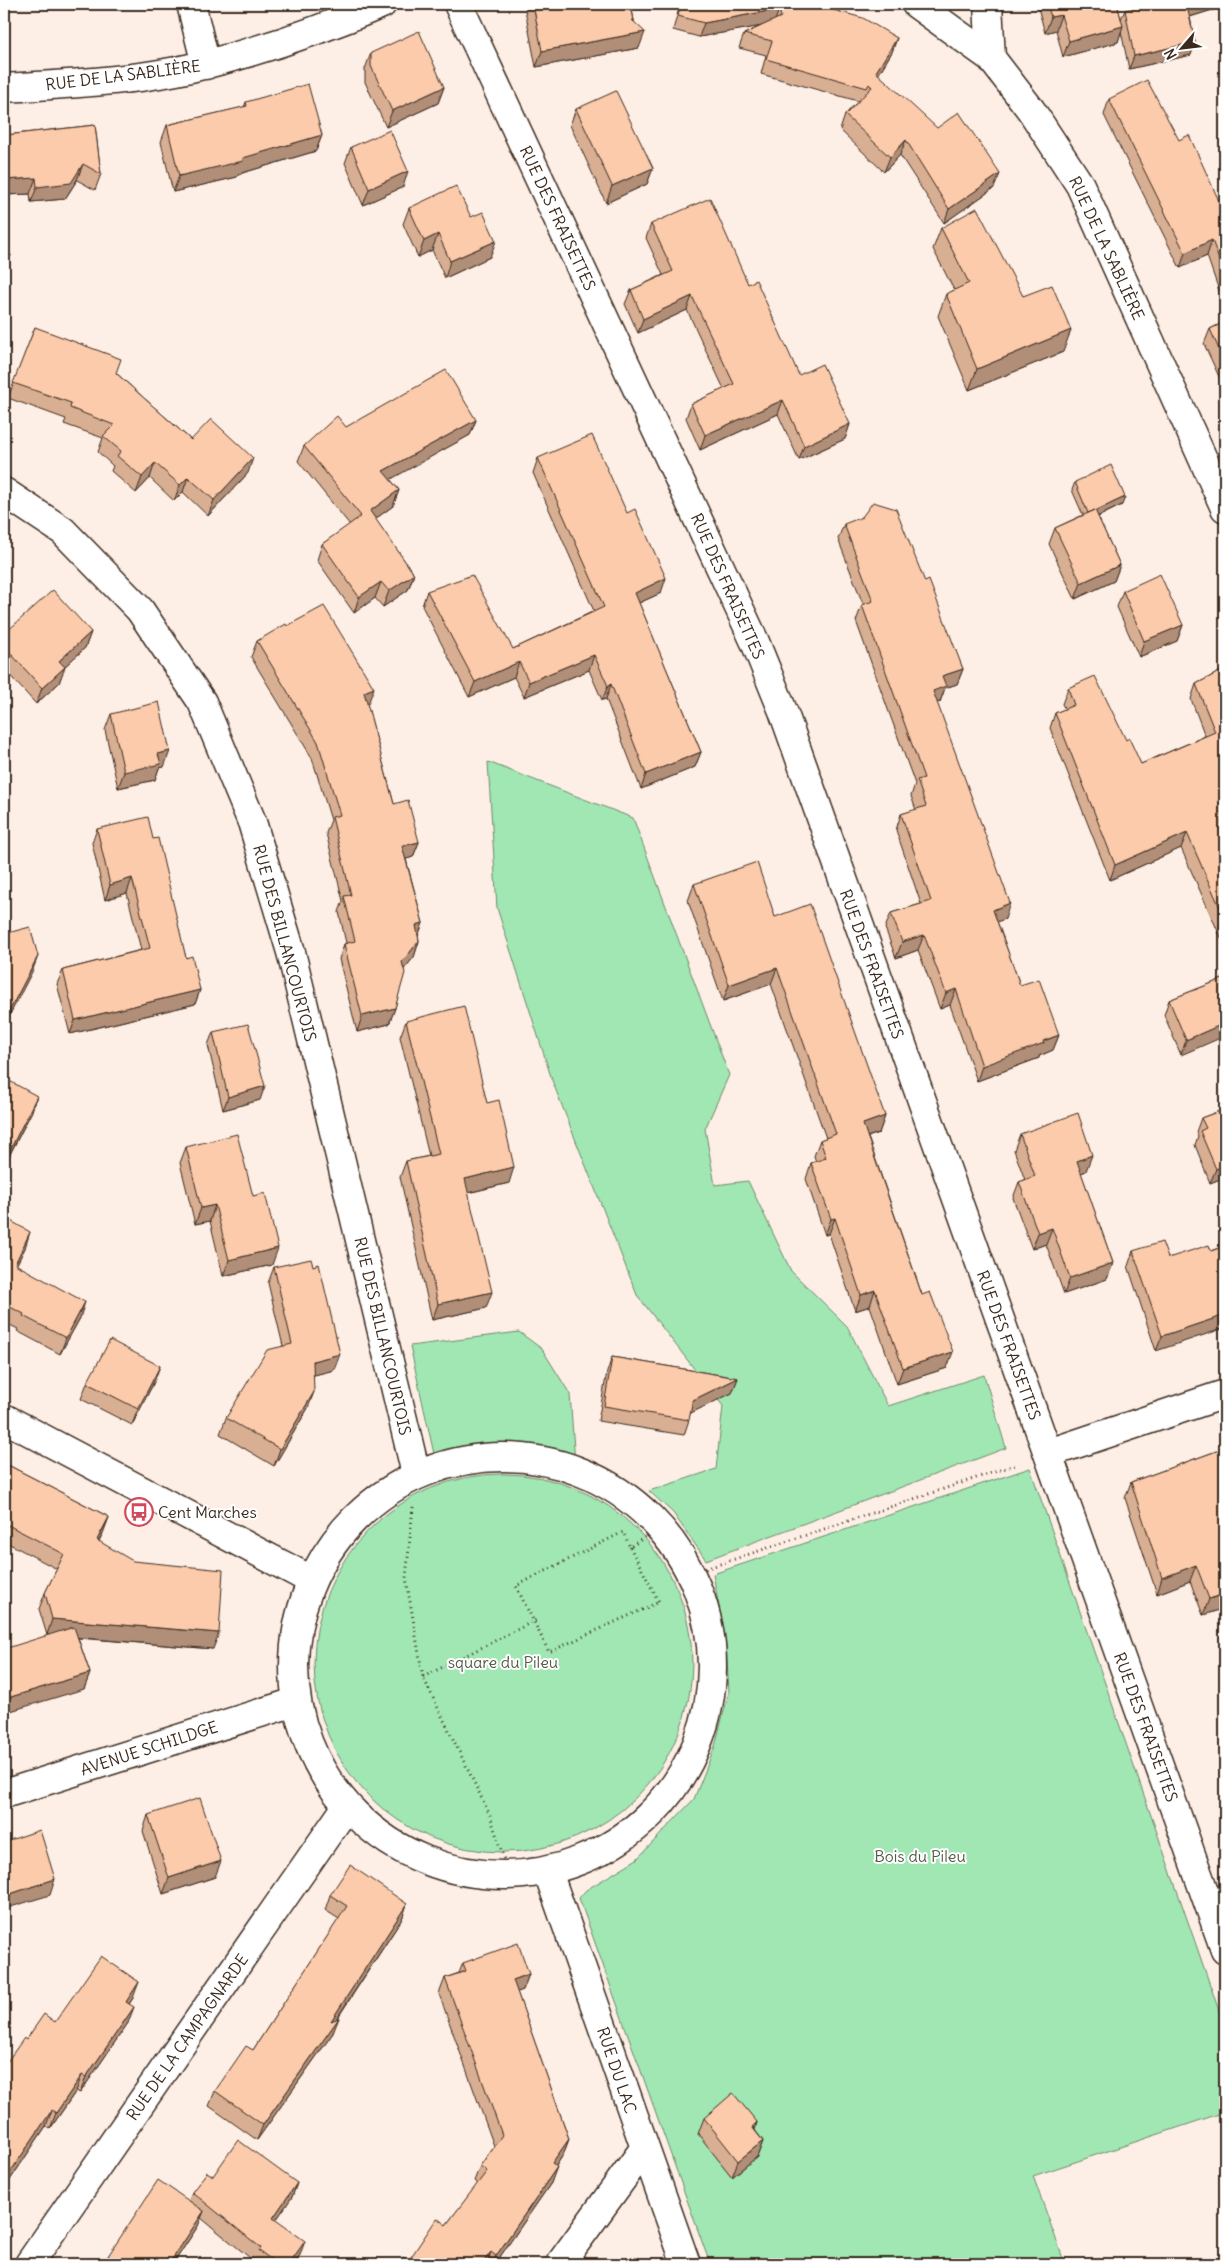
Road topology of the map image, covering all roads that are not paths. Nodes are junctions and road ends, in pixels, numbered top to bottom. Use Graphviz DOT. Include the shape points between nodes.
graph roads {
  1 [pos="191,4"];
  2 [pos="382,4"];
  3 [pos="458,4"];
  4 [pos="916,4"];
  5 [pos="988,4"];
  6 [pos="991,58"];
  7 [pos="206,65"];
  8 [pos="4,88"];
  9 [pos="4,492"];
  10 [pos="1225,508"];
  11 [pos="1225,1394"];
  12 [pos="4,1418"];
  13 [pos="1049,1453"];
  14 [pos="416,1474"];
  15 [pos="311,1580"];
  16 [pos="295,1702"];
  17 [pos="4,1794"];
  18 [pos="345,1809"];
  19 [pos="549,1875"];
  20 [pos="1225,1950"];
  21 [pos="644,2148"];
  22 [pos="29,2264"];
  23 [pos="560,2264"];
  24 [pos="686,2264"];
  1 -- 7 [label="street"];
  2 -- 7 [label="street, RUE DE LA SABLIÈRE" via="292,38"];
  3 -- 13 [label="street, RUE DES FRAISETTES" via="755,642 783,711"];
  4 -- 6 [label="street, RUE DE LA SABLIÈRE"];
  5 -- 6 [label="street"];
  6 -- 10 [label="street, RUE DE LA SABLIÈRE" via="1031,110 1080,185"];
  7 -- 8 [label="street, RUE DE LA SABLIÈRE" via="140,76"];
  9 -- 14 [label="street, RUE DES BILLANCOURTOIS" via="62,531 140,610 202,702 252,822 291,952"];
  11 -- 13 [label="street"];
  12 -- 15 [label="street"];
  13 -- 20 [label="street, RUE DES FRAISETTES"];
  14 -- 15 [label="street" via="354,1517"];
  14 -- 19 [label="street" via="503,1455 591,1473 663,1525 696,1572 712,1666 707,1709 690,1757 665,1798 634,1832 591,1859"];
  15 -- 16 [label="street" via="292,1653"];
  16 -- 17 [label="street, AVENUE SCHILDGE"];
  16 -- 18 [label="street" via="312,1759"];
  18 -- 19 [label="street" via="422,1857 480,1870"];
  18 -- 22 [label="street, RUE DE LA CAMPAGNARDE"];
  19 -- 21 [label="street, RUE DU LAC"];
  21 -- 23 [label="street"];
  21 -- 24 [label="street, RUE DU LAC"];
}
